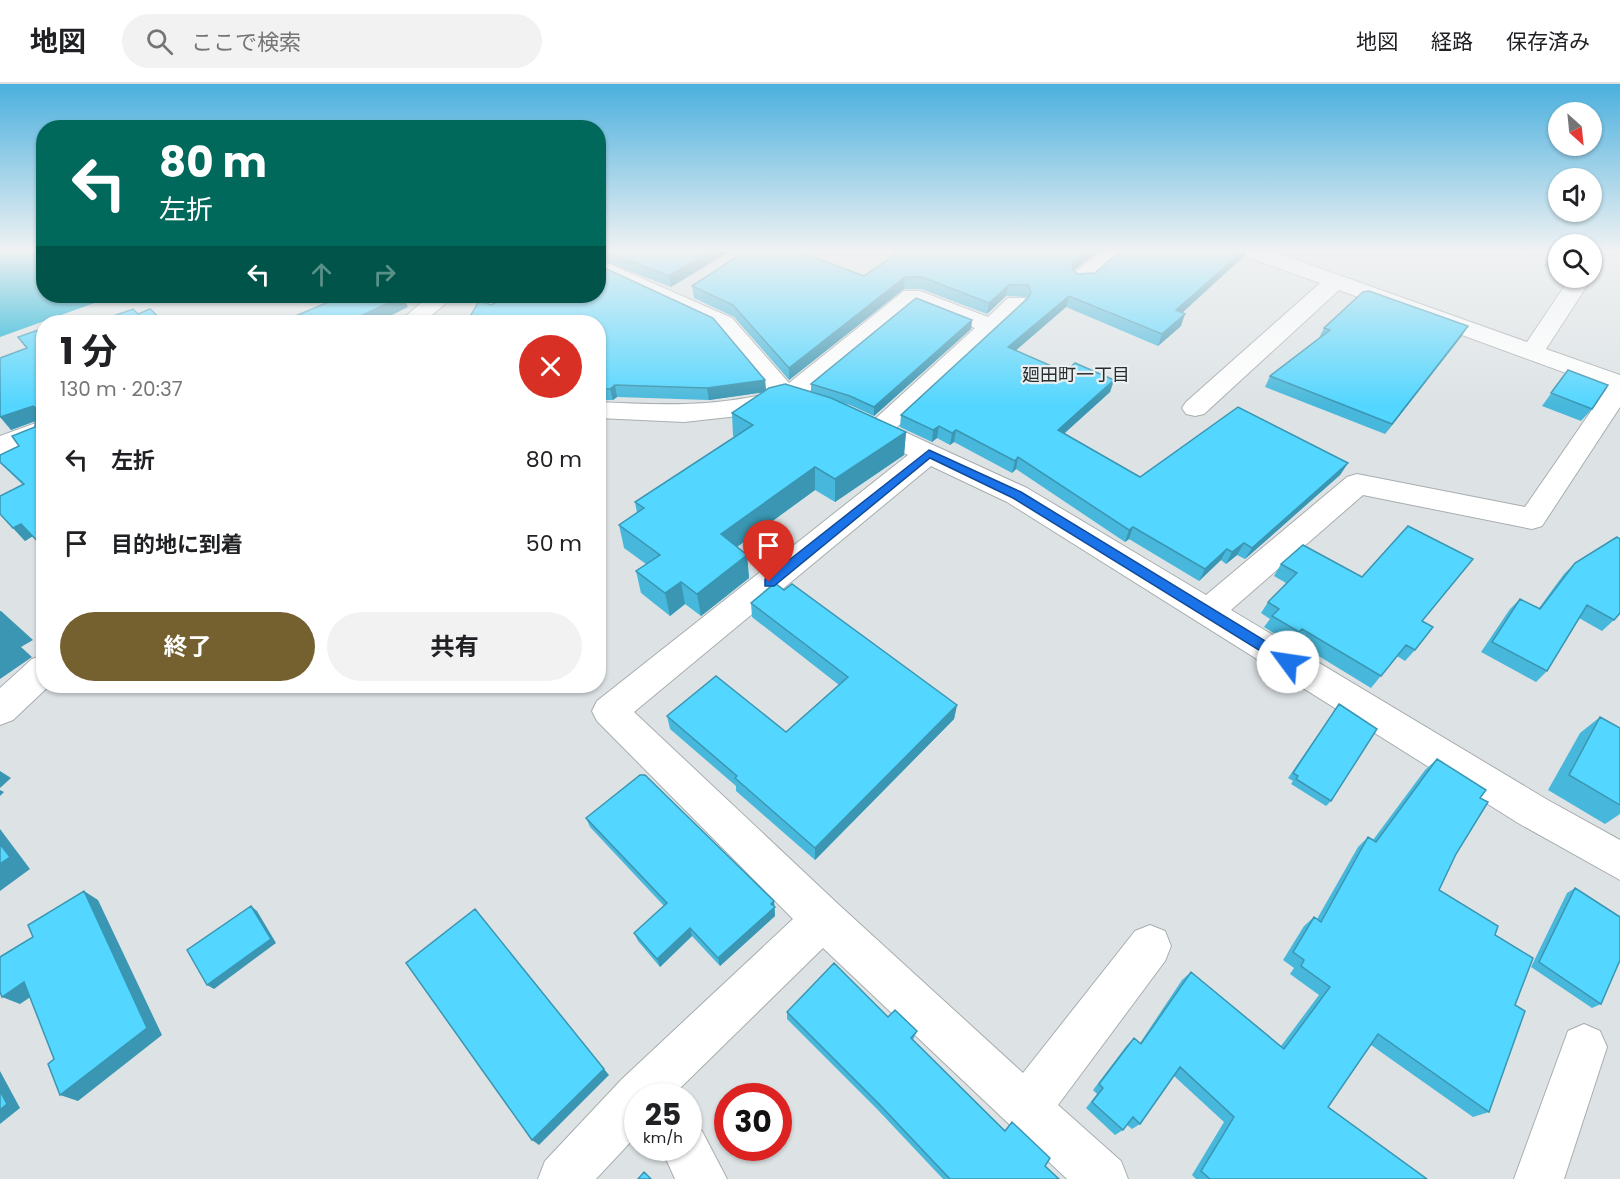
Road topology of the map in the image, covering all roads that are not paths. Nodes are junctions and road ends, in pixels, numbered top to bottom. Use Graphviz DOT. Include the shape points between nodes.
graph roads {
  1 [pos="434,303"];
  2 [pos="696,303"];
  3 [pos="903,303"];
  4 [pos="931,303"];
  5 [pos="1016,303"];
  6 [pos="1312,303"];
  7 [pos="1394,303"];
  8 [pos="1564,303"];
  9 [pos="419,315"];
  10 [pos="991,326"];
  11 [pos="1532,352"];
  12 [pos="1620,385"];
  13 [pos="787,397"];
  14 [pos="1195,408"];
  15 [pos="606,410"];
  16 [pos="878,430"];
  17 [pos="36,431"];
  18 [pos="0,446"];
  19 [pos="929,453"];
  20 [pos="1207,613"];
  21 [pos="36,676"];
  22 [pos="0,710"];
  23 [pos="1620,861"];
  24 [pos="823,919"];
  25 [pos="1150,946"];
  26 [pos="1584,1047"];
  27 [pos="657,1083"];
  28 [pos="1027,1107"];
  29 [pos="624,1117"];
  30 [pos="692,1161"];
  31 [pos="563,1179"];
  32 [pos="702,1179"];
  33 [pos="1102,1179"];
  34 [pos="1539,1179"];
  1 -- 9 [label="street"];
  2 -- 13 [label="street" via="724,323"];
  3 -- 13 [label="street"];
  4 -- 10 [label="street"];
  5 -- 10 [label="street"];
  6 -- 14 [label="street"];
  7 -- 11 [label="street"];
  8 -- 11 [label="street"];
  10 -- 16 [label="street"];
  11 -- 12 [label="street"];
  12 -- 20 [label="street" via="1532,519 1357,484"];
  13 -- 15 [label="street" via="747,407 684,414"];
  13 -- 16 [label="street" via="840,413"];
  16 -- 19 [label="street"];
  17 -- 18 [label="street"];
  19 -- 20 [label="street" via="1017,495"];
  19 -- 24 [label="street" via="610,711"];
  20 -- 23 [label="street"];
  21 -- 22 [label="street"];
  24 -- 27 [label="street"];
  24 -- 28 [label="street"];
  25 -- 28 [label="street"];
  26 -- 34 [label="street"];
  28 -- 33 [label="street"];
  29 -- 31 [label="street"];
  30 -- 32 [label="street"];
}
